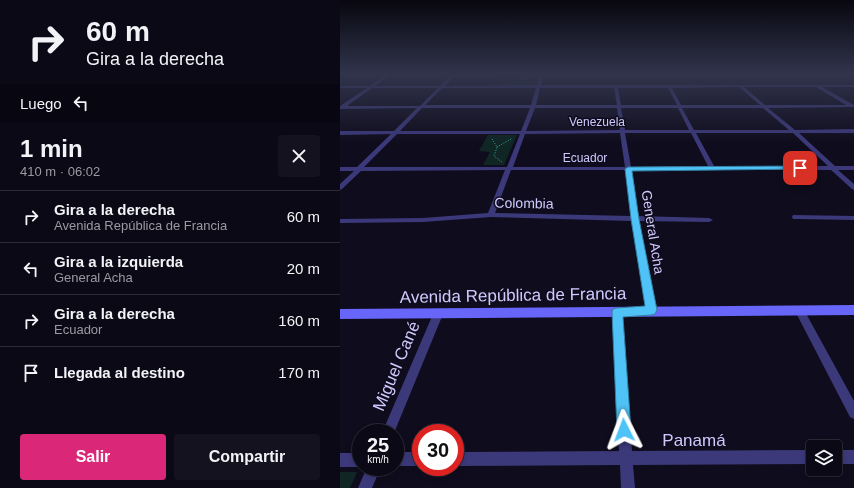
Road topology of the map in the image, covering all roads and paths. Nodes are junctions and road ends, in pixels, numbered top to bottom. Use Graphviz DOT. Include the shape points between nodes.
graph roads {
  1 [pos="356,98"];
  2 [pos="430,98"];
  3 [pos="536,98"];
  4 [pos="618,98"];
  5 [pos="675,98"];
  6 [pos="754,98"];
  7 [pos="838,98"];
  8 [pos="680,106"];
  9 [pos="763,106"];
  10 [pos="853,106"];
  11 [pos="421,107"];
  12 [pos="533,107"];
  13 [pos="619,107"];
  14 [pos="340,108"];
  15 [pos="854,131"];
  16 [pos="493,132"];
  17 [pos="523,132"];
  18 [pos="623,132"];
  19 [pos="694,132"];
  20 [pos="795,132"];
  21 [pos="340,133"];
  22 [pos="394,133"];
  23 [pos="497,146"];
  24 [pos="833,168"];
  25 [pos="854,168"];
  26 [pos="340,169"];
  27 [pos="359,169"];
  28 [pos="509,169"];
  29 [pos="628,169"];
  30 [pos="712,169"];
  31 [pos="340,188"];
  32 [pos="854,188"];
  33 [pos="491,216"];
  34 [pos="796,217"];
  35 [pos="854,218"];
  36 [pos="635,219"];
  37 [pos="709,220"];
  38 [pos="340,221"];
  39 [pos="651,310"];
  40 [pos="854,310"];
  41 [pos="800,311"];
  42 [pos="617,312"];
  43 [pos="340,314"];
  44 [pos="438,314"];
  45 [pos="854,413"];
  46 [pos="392,424"];
  47 [pos="806,457"];
  48 [pos="842,457"];
  49 [pos="854,457"];
  50 [pos="464,459"];
  51 [pos="626,459"];
  52 [pos="340,460"];
  53 [pos="352,460"];
  54 [pos="370,476"];
  55 [pos="365,488"];
  56 [pos="628,488"];
  1 -- 14 [label="street"];
  2 -- 11 [label="street"];
  3 -- 12 [label="street"];
  4 -- 13 [label="street, General Acha"];
  5 -- 8 [label="street"];
  6 -- 9 [label="street"];
  7 -- 10 [label="street"];
  8 -- 9 [label="street"];
  8 -- 13 [label="street"];
  8 -- 19 [label="street"];
  9 -- 10 [label="street"];
  9 -- 20 [label="street"];
  11 -- 12 [label="street"];
  11 -- 14 [label="street"];
  11 -- 22 [label="street"];
  12 -- 13 [label="street"];
  12 -- 17 [label="street"];
  13 -- 18 [label="street, General Acha"];
  15 -- 20 [label="street, Venezuela"];
  16 -- 17 [label="street, Venezuela"];
  16 -- 22 [label="street, Venezuela"];
  16 -- 23 [label="path" via="491,138"];
  17 -- 18 [label="street, Venezuela"];
  17 -- 23 [label="path"];
  17 -- 28 [label="street"];
  18 -- 19 [label="street, Venezuela"];
  18 -- 29 [label="street, General Acha"];
  19 -- 20 [label="street, Venezuela"];
  19 -- 30 [label="street"];
  20 -- 24 [label="street"];
  21 -- 22 [label="street, Venezuela"];
  22 -- 27 [label="street"];
  23 -- 28 [label="path" via="494,156"];
  24 -- 25 [label="street, Ecuador"];
  24 -- 30 [label="street, Ecuador"];
  24 -- 32 [label="street"];
  26 -- 27 [label="street, Ecuador"];
  27 -- 28 [label="street, Ecuador"];
  27 -- 31 [label="street"];
  28 -- 29 [label="street, Ecuador"];
  28 -- 33 [label="street"];
  29 -- 30 [label="street, Ecuador"];
  29 -- 36 [label="street, General Acha"];
  33 -- 36 [label="street, Colombia"];
  33 -- 38 [label="street, Colombia"];
  34 -- 35 [label="street"];
  36 -- 37 [label="street, Colombia"];
  36 -- 39 [label="street, General Acha"];
  39 -- 41 [label="main road, Avenida República de Francia"];
  39 -- 42 [label="main road, Avenida República de Francia"];
  40 -- 41 [label="main road, Avenida República de Francia"];
  41 -- 45 [label="street"];
  42 -- 44 [label="main road, Avenida República de Francia"];
  42 -- 51 [label="street"];
  43 -- 44 [label="main road, Avenida República de Francia"];
  44 -- 46 [label="street, Miguel Cané"];
  47 -- 51 [label="street, Panamá"];
  48 -- 49 [label="street"];
  50 -- 51 [label="street, Panamá"];
  51 -- 56 [label="street"];
  52 -- 53 [label="street"];
  54 -- 55 [label="street"];
}
